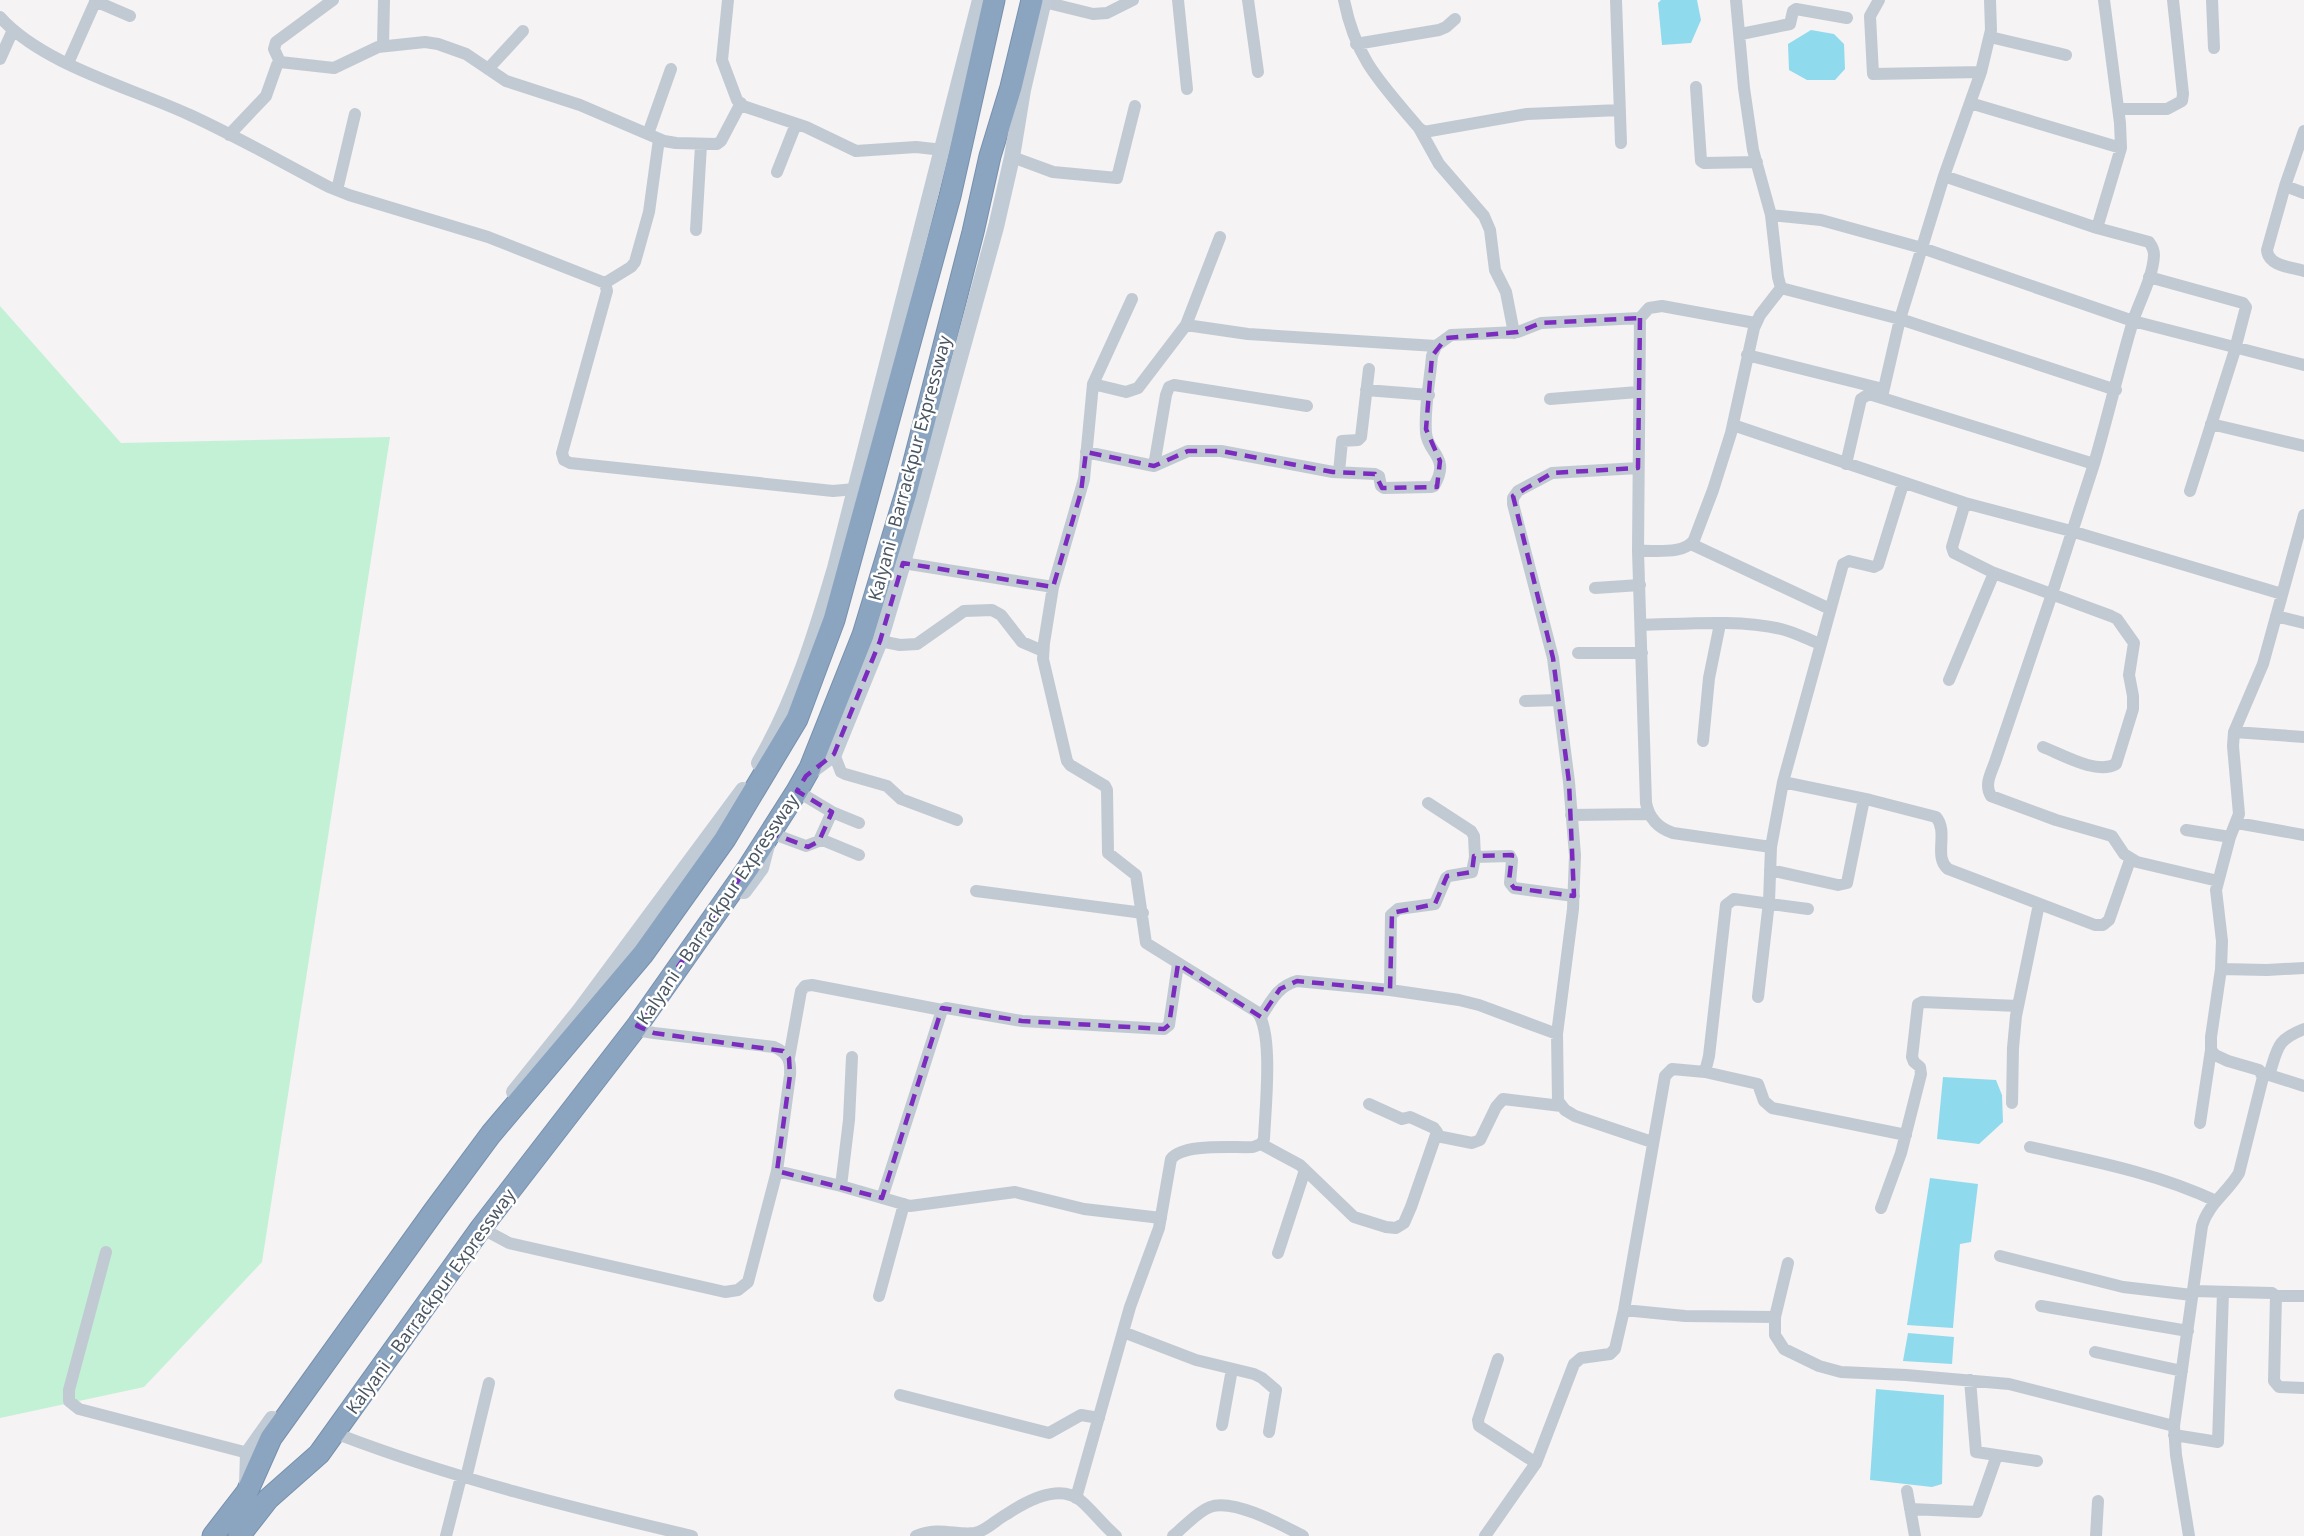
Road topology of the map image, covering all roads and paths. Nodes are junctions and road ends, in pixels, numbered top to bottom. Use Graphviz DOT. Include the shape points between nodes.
graph roads {
  1 [pos="333,0"];
  2 [pos="384,0"];
  3 [pos="727,0"];
  4 [pos="980,0"];
  5 [pos="994,0"];
  6 [pos="1133,0"];
  7 [pos="1178,0"];
  8 [pos="1248,0"];
  9 [pos="1344,0"];
  10 [pos="1616,0"];
  11 [pos="1737,0"];
  12 [pos="1879,0"];
  13 [pos="1990,0"];
  14 [pos="2104,0"];
  15 [pos="2173,0"];
  16 [pos="2212,0"];
  17 [pos="96,1"];
  18 [pos="1040,1"];
  19 [pos="130,16"];
  20 [pos="0,17"];
  21 [pos="1847,18"];
  22 [pos="1455,19"];
  23 [pos="13,30"];
  24 [pos="523,31"];
  25 [pos="1741,34"];
  26 [pos="1990,37"];
  27 [pos="1356,44"];
  28 [pos="383,46"];
  29 [pos="2214,48"];
  30 [pos="2066,55"];
  31 [pos="0,59"];
  32 [pos="280,62"];
  33 [pos="68,63"];
  34 [pos="488,69"];
  35 [pos="671,69"];
  36 [pos="1258,72"];
  37 [pos="1981,72"];
  38 [pos="1696,87"];
  39 [pos="1186,89"];
  40 [pos="741,103"];
  41 [pos="1970,103"];
  42 [pos="1136,106"];
  43 [pos="2119,109"];
  44 [pos="1620,110"];
  45 [pos="355,114"];
  46 [pos="796,124"];
  47 [pos="1419,129"];
  48 [pos="2304,131"];
  49 [pos="230,135"];
  50 [pos="654,136"];
  51 [pos="1622,143"];
  52 [pos="701,145"];
  53 [pos="2121,148"];
  54 [pos="943,150"];
  55 [pos="1012,157"];
  56 [pos="1757,162"];
  57 [pos="777,172"];
  58 [pos="1944,176"];
  59 [pos="2285,186"];
  60 [pos="337,190"];
  61 [pos="2304,193"];
  62 [pos="1771,215"];
  63 [pos="2097,228"];
  64 [pos="696,230"];
  65 [pos="1220,237"];
  66 [pos="1922,248"];
  67 [pos="2304,271"];
  68 [pos="2149,277"];
  69 [pos="605,283"];
  70 [pos="1781,288"];
  71 [pos="1132,299"];
  72 [pos="1640,318"];
  73 [pos="1900,320"];
  74 [pos="2133,321"];
  75 [pos="1755,323"];
  76 [pos="1185,325"];
  77 [pos="1514,333"];
  78 [pos="1436,346"];
  79 [pos="2236,348"];
  80 [pos="1748,355"];
  81 [pos="2304,365"];
  82 [pos="1369,369"];
  83 [pos="1093,384"];
  84 [pos="1366,390"];
  85 [pos="2116,390"];
  86 [pos="1638,392"];
  87 [pos="1883,393"];
  88 [pos="1429,395"];
  89 [pos="1551,399"];
  90 [pos="1307,406"];
  91 [pos="2211,424"];
  92 [pos="1733,425"];
  93 [pos="2304,446"];
  94 [pos="1086,452"];
  95 [pos="1846,464"];
  96 [pos="2094,464"];
  97 [pos="1154,466"];
  98 [pos="1638,468"];
  99 [pos="1339,472"];
  100 [pos="1903,484"];
  101 [pos="855,489"];
  102 [pos="2190,490"];
  103 [pos="1965,503"];
  104 [pos="2304,515"];
  105 [pos="2072,531"];
  106 [pos="1691,544"];
  107 [pos="2300,550"];
  108 [pos="1638,551"];
  109 [pos="903,563"];
  110 [pos="1994,573"];
  111 [pos="1640,585"];
  112 [pos="1053,587"];
  113 [pos="1595,588"];
  114 [pos="2052,594"];
  115 [pos="2282,594"];
  116 [pos="1830,609"];
  117 [pos="2276,616"];
  118 [pos="2304,623"];
  119 [pos="1720,624"];
  120 [pos="1641,625"];
  121 [pos="880,641"];
  122 [pos="1820,644"];
  123 [pos="1043,651"];
  124 [pos="1578,653"];
  125 [pos="1642,653"];
  126 [pos="1948,680"];
  127 [pos="1558,700"];
  128 [pos="1525,701"];
  129 [pos="2234,732"];
  130 [pos="2304,736"];
  131 [pos="1703,741"];
  132 [pos="2043,747"];
  133 [pos="834,754"];
  134 [pos="1783,782"];
  135 [pos="801,783"];
  136 [pos="1864,799"];
  137 [pos="1428,803"];
  138 [pos="832,812"];
  139 [pos="1649,814"];
  140 [pos="1571,815"];
  141 [pos="957,820"];
  142 [pos="2237,823"];
  143 [pos="858,824"];
  144 [pos="2186,831"];
  145 [pos="771,832"];
  146 [pos="2304,836"];
  147 [pos="2230,837"];
  148 [pos="819,841"];
  149 [pos="1771,847"];
  150 [pos="859,855"];
  151 [pos="1475,857"];
  152 [pos="2130,860"];
  153 [pos="1770,870"];
  154 [pos="2217,881"];
  155 [pos="976,891"];
  156 [pos="1574,896"];
  157 [pos="1769,902"];
  158 [pos="2039,904"];
  159 [pos="1808,909"];
  160 [pos="1143,913"];
  161 [pos="1178,964"];
  162 [pos="2304,968"];
  163 [pos="2221,969"];
  164 [pos="1390,990"];
  165 [pos="1758,997"];
  166 [pos="2018,1006"];
  167 [pos="942,1010"];
  168 [pos="1261,1017"];
  169 [pos="640,1028"];
  170 [pos="2304,1029"];
  171 [pos="1557,1034"];
  172 [pos="2211,1050"];
  173 [pos="852,1057"];
  174 [pos="789,1058"];
  175 [pos="1705,1072"];
  176 [pos="2266,1074"];
  177 [pos="2304,1086"];
  178 [pos="2012,1103"];
  179 [pos="1369,1104"];
  180 [pos="1561,1106"];
  181 [pos="2200,1123"];
  182 [pos="1906,1135"];
  183 [pos="1437,1136"];
  184 [pos="1652,1142"];
  185 [pos="1261,1144"];
  186 [pos="2030,1147"];
  187 [pos="1305,1170"];
  188 [pos="777,1171"];
  189 [pos="841,1186"];
  190 [pos="882,1198"];
  191 [pos="2216,1201"];
  192 [pos="904,1204"];
  193 [pos="1881,1208"];
  194 [pos="429,1210"];
  195 [pos="1161,1218"];
  196 [pos="484,1229"];
  197 [pos="106,1252"];
  198 [pos="1278,1253"];
  199 [pos="2000,1256"];
  200 [pos="1788,1263"];
  201 [pos="2193,1292"];
  202 [pos="2223,1292"];
  203 [pos="879,1296"];
  204 [pos="2276,1296"];
  205 [pos="2304,1296"];
  206 [pos="2041,1306"];
  207 [pos="1624,1310"];
  208 [pos="1775,1317"];
  209 [pos="2188,1331"];
  210 [pos="1123,1332"];
  211 [pos="2095,1352"];
  212 [pos="1498,1359"];
  213 [pos="1232,1369"];
  214 [pos="2182,1371"];
  215 [pos="1970,1380"];
  216 [pos="489,1383"];
  217 [pos="2304,1388"];
  218 [pos="900,1395"];
  219 [pos="1100,1418"];
  220 [pos="1222,1425"];
  221 [pos="2174,1431"];
  222 [pos="1269,1432"];
  223 [pos="340,1435"];
  224 [pos="248,1453"];
  225 [pos="1997,1455"];
  226 [pos="2037,1461"];
  227 [pos="1536,1463"];
  228 [pos="463,1478"];
  229 [pos="1907,1491"];
  230 [pos="247,1492"];
  231 [pos="1076,1498"];
  232 [pos="268,1499"];
  233 [pos="2098,1500"];
  234 [pos="1910,1509"];
  235 [pos="213,1536"];
  236 [pos="239,1536"];
  237 [pos="446,1536"];
  238 [pos="692,1536"];
  239 [pos="916,1536"];
  240 [pos="1116,1536"];
  241 [pos="1173,1536"];
  242 [pos="1303,1536"];
  243 [pos="1485,1536"];
  244 [pos="1915,1536"];
  245 [pos="2096,1536"];
  246 [pos="2189,1536"];
  1 -- 32 [label="street" via="276,42 274,49"];
  2 -- 28 [label="street"];
  3 -- 40 [label="street" via="722,60"];
  4 -- 54 [label="street"];
  5 -- 194 [label="highway, Kalyani - Barrackpur Expressway" via="950,196 834,620 797,718 725,839 643,954"];
  6 -- 18 [label="street" via="1099,14"];
  7 -- 39 [label="street"];
  8 -- 36 [label="street"];
  9 -- 27 [label="street"];
  10 -- 44 [label="street"];
  11 -- 25 [label="street"];
  12 -- 37 [label="street" via="1870,16 1873,74"];
  13 -- 26 [label="street"];
  14 -- 43 [label="street"];
  15 -- 43 [label="street" via="2182,101 2167,109"];
  16 -- 29 [label="street"];
  17 -- 19 [label="street"];
  17 -- 33 [label="street"];
  18 -- 55 [label="street"];
  18 -- 135 [label="highway, Kalyani - Barrackpur Expressway" via="863,635"];
  20 -- 23 [label="street"];
  21 -- 25 [label="street" via="1796,9 1790,24"];
  22 -- 27 [label="street" via="1439,30"];
  23 -- 31 [label="street"];
  23 -- 33 [label="street"];
  24 -- 34 [label="street"];
  25 -- 56 [label="street" via="1744,88"];
  26 -- 30 [label="street"];
  26 -- 37 [label="street"];
  27 -- 47 [label="street" via="1371,71"];
  28 -- 32 [label="street" via="334,68"];
  28 -- 34 [label="street" via="438,44 466,54"];
  32 -- 49 [label="street" via="266,96"];
  33 -- 49 [label="street"];
  34 -- 50 [label="street" via="506,81 580,105"];
  35 -- 50 [label="street"];
  37 -- 41 [label="street"];
  38 -- 56 [label="street" via="1702,162"];
  40 -- 46 [label="street"];
  40 -- 52 [label="street" via="722,141 712,146"];
  41 -- 53 [label="street"];
  41 -- 58 [label="street"];
  42 -- 55 [label="street" via="1117,178 1053,172"];
  43 -- 53 [label="street"];
  44 -- 47 [label="street" via="1527,114 1429,132"];
  44 -- 51 [label="street"];
  45 -- 60 [label="street"];
  46 -- 54 [label="street" via="856,152 916,147"];
  46 -- 57 [label="street"];
  47 -- 77 [label="street" via="1439,164 1484,216"];
  48 -- 59 [label="street"];
  49 -- 60 [label="street"];
  50 -- 52 [label="street"];
  50 -- 69 [label="street" via="649,212 635,262"];
  52 -- 64 [label="street"];
  53 -- 63 [label="street"];
  54 -- 101 [label="street"];
  55 -- 109 [label="street"];
  56 -- 62 [label="street"];
  58 -- 63 [label="street"];
  58 -- 66 [label="street"];
  59 -- 61 [label="street"];
  59 -- 67 [label="street" via="2267,254 2273,262"];
  60 -- 69 [label="street" via="488,237"];
  62 -- 66 [label="street" via="1821,220"];
  62 -- 70 [label="street"];
  63 -- 68 [label="street" via="2149,242 2154,255"];
  65 -- 76 [label="street"];
  66 -- 73 [label="street"];
  66 -- 74 [label="street"];
  68 -- 74 [label="street"];
  68 -- 79 [label="street" via="2245,304"];
  69 -- 101 [label="street" via="607,291 562,453 564,460 833,491"];
  70 -- 73 [label="street"];
  70 -- 75 [label="street"];
  71 -- 83 [label="street"];
  72 -- 75 [label="street" via="1649,308 1662,306"];
  72 -- 77 [label="street" via="1541,323"];
  72 -- 86 [label="street"];
  73 -- 85 [label="street"];
  73 -- 87 [label="street"];
  74 -- 79 [label="street"];
  74 -- 85 [label="street"];
  75 -- 80 [label="street"];
  76 -- 78 [label="street"];
  76 -- 83 [label="street" via="1138,388 1126,392"];
  77 -- 78 [label="street" via="1456,334"];
  78 -- 88 [label="street"];
  79 -- 81 [label="street"];
  79 -- 91 [label="street"];
  80 -- 87 [label="street"];
  80 -- 92 [label="street"];
  82 -- 84 [label="street"];
  83 -- 94 [label="street"];
  84 -- 88 [label="street"];
  84 -- 99 [label="street" via="1361,437 1342,441"];
  85 -- 96 [label="street"];
  86 -- 89 [label="street"];
  86 -- 98 [label="street"];
  87 -- 95 [label="street" via="1861,399"];
  87 -- 96 [label="street"];
  88 -- 99 [label="street" via="1426,434 1440,460 1434,486 1384,488 1377,474"];
  90 -- 97 [label="street" via="1173,385 1166,395"];
  91 -- 93 [label="street"];
  91 -- 102 [label="street"];
  92 -- 95 [label="street"];
  92 -- 106 [label="street"];
  94 -- 97 [label="street"];
  94 -- 112 [label="street" via="1081,492"];
  95 -- 100 [label="street"];
  96 -- 105 [label="street"];
  97 -- 99 [label="street" via="1193,450 1221,451"];
  98 -- 108 [label="street"];
  98 -- 127 [label="street" via="1552,472 1518,491 1513,498 1553,658"];
  100 -- 103 [label="street"];
  100 -- 116 [label="street" via="1878,565 1845,562"];
  101 -- 194 [label="street" via="808,657 786,713 738,800 580,1010 491,1119"];
  103 -- 105 [label="street"];
  103 -- 110 [label="street" via="1953,552"];
  104 -- 107 [label="street"];
  105 -- 114 [label="street"];
  105 -- 115 [label="street"];
  106 -- 108 [label="street"];
  106 -- 116 [label="street"];
  107 -- 115 [label="street"];
  108 -- 111 [label="street"];
  109 -- 112 [label="street"];
  109 -- 121 [label="street"];
  110 -- 114 [label="street"];
  110 -- 126 [label="street"];
  111 -- 113 [label="street"];
  111 -- 120 [label="street"];
  112 -- 123 [label="street"];
  114 -- 132 [label="street" via="2111,616 2133,640 2129,675 2133,702 2116,764 2096,768"];
  114 -- 152 [label="street" via="1988,792 2045,816 2112,836"];
  115 -- 117 [label="street"];
  116 -- 122 [label="street"];
  117 -- 118 [label="street"];
  117 -- 129 [label="street" via="2263,664"];
  119 -- 120 [label="street"];
  119 -- 122 [label="street" via="1781,629"];
  119 -- 131 [label="street" via="1708,682"];
  120 -- 125 [label="street"];
  121 -- 123 [label="street" via="917,644 964,611 992,610 1001,615 1022,642"];
  121 -- 133 [label="street"];
  122 -- 134 [label="street"];
  123 -- 160 [label="street" via="1067,761 1106,786 1107,854 1136,875"];
  124 -- 125 [label="street"];
  125 -- 139 [label="street"];
  127 -- 128 [label="street"];
  127 -- 140 [label="street"];
  129 -- 130 [label="street"];
  129 -- 142 [label="street"];
  133 -- 135 [label="street"];
  133 -- 141 [label="street" via="841,772 887,786 901,799"];
  134 -- 136 [label="street"];
  134 -- 149 [label="street"];
  135 -- 138 [label="street"];
  135 -- 145 [label="highway, Kalyani - Barrackpur Expressway"];
  136 -- 153 [label="street" via="1847,883 1838,885"];
  136 -- 158 [label="street" via="1936,817 1942,826 1944,865 1948,869"];
  137 -- 151 [label="street" via="1471,831"];
  138 -- 143 [label="street"];
  138 -- 148 [label="street"];
  139 -- 140 [label="street"];
  139 -- 149 [label="street" via="1658,826 1673,833"];
  140 -- 156 [label="street"];
  142 -- 146 [label="street"];
  142 -- 147 [label="street"];
  144 -- 147 [label="street"];
  145 -- 148 [label="street" via="806,846"];
  145 -- 169 [label="highway, Kalyani - Barrackpur Expressway"];
  147 -- 154 [label="street"];
  148 -- 150 [label="street"];
  149 -- 153 [label="street"];
  151 -- 156 [label="street" via="1510,856 1510,883 1514,888"];
  151 -- 164 [label="street" via="1472,872 1446,878 1435,904 1398,909 1391,915"];
  152 -- 154 [label="street"];
  152 -- 158 [label="street" via="2109,920 2103,925"];
  153 -- 157 [label="street"];
  154 -- 163 [label="street"];
  155 -- 160 [label="street"];
  156 -- 171 [label="street"];
  157 -- 159 [label="street"];
  157 -- 165 [label="street"];
  157 -- 175 [label="street" via="1734,899 1726,905"];
  158 -- 166 [label="street"];
  160 -- 161 [label="street" via="1146,943"];
  161 -- 167 [label="street" via="1169,1025 1164,1029 1022,1021"];
  161 -- 168 [label="street"];
  162 -- 163 [label="street"];
  163 -- 172 [label="street"];
  164 -- 168 [label="street" via="1297,981 1280,989"];
  164 -- 171 [label="street" via="1471,1002"];
  166 -- 178 [label="street"];
  166 -- 182 [label="street" via="1918,1004 1912,1057 1921,1074"];
  167 -- 174 [label="street" via="808,985 801,991"];
  167 -- 190 [label="street"];
  168 -- 185 [label="street" via="1267,1064"];
  169 -- 174 [label="street" via="766,1045 783,1051"];
  169 -- 196 [label="highway, Kalyani - Barrackpur Expressway"];
  170 -- 176 [label="street" via="2286,1036"];
  171 -- 180 [label="street"];
  172 -- 176 [label="street" via="2219,1058"];
  172 -- 181 [label="street"];
  173 -- 189 [label="street"];
  174 -- 188 [label="street"];
  175 -- 182 [label="street" via="1758,1084 1764,1101 1772,1108"];
  175 -- 184 [label="street" via="1668,1071"];
  176 -- 177 [label="street"];
  176 -- 191 [label="street" via="2244,1161 2232,1185"];
  179 -- 183 [label="street" via="1434,1128"];
  180 -- 183 [label="street" via="1503,1099 1480,1140 1472,1143"];
  180 -- 184 [label="street" via="1585,1120"];
  182 -- 193 [label="street"];
  183 -- 187 [label="street" via="1412,1207 1404,1223 1396,1228 1354,1217"];
  184 -- 207 [label="street"];
  185 -- 187 [label="street"];
  185 -- 195 [label="street" via="1175,1154 1169,1166"];
  186 -- 191 [label="street" via="2143,1173"];
  187 -- 198 [label="street"];
  188 -- 189 [label="street"];
  188 -- 196 [label="street" via="748,1282 732,1292 517,1245"];
  189 -- 190 [label="street"];
  190 -- 192 [label="street"];
  191 -- 201 [label="street" via="2202,1226"];
  192 -- 195 [label="street" via="920,1206 1015,1192 1084,1209"];
  192 -- 203 [label="street"];
  194 -- 224 [label="street"];
  194 -- 230 [label="highway, Kalyani - Barrackpur Expressway" via="272,1438"];
  195 -- 210 [label="street"];
  196 -- 223 [label="street"];
  196 -- 232 [label="highway, Kalyani - Barrackpur Expressway" via="319,1454"];
  197 -- 224 [label="street" via="69,1401 79,1408"];
  199 -- 201 [label="street" via="2116,1286"];
  200 -- 208 [label="street"];
  201 -- 202 [label="street"];
  201 -- 209 [label="street"];
  202 -- 204 [label="street"];
  202 -- 221 [label="street" via="2218,1442"];
  204 -- 205 [label="street"];
  204 -- 217 [label="street" via="2274,1381 2279,1388"];
  206 -- 209 [label="street"];
  207 -- 208 [label="street" via="1685,1316"];
  207 -- 227 [label="street" via="1614,1352 1581,1358 1574,1364"];
  208 -- 215 [label="street" via="1778,1343 1818,1366 1841,1372"];
  209 -- 214 [label="street"];
  210 -- 213 [label="street" via="1196,1360"];
  210 -- 219 [label="street"];
  211 -- 214 [label="street"];
  212 -- 227 [label="street" via="1479,1426"];
  213 -- 220 [label="street"];
  213 -- 222 [label="street" via="1258,1376 1276,1390"];
  214 -- 221 [label="street"];
  215 -- 221 [label="street" via="2019,1386"];
  215 -- 225 [label="street" via="1976,1452"];
  216 -- 228 [label="street"];
  218 -- 219 [label="street" via="1049,1433 1081,1415"];
  219 -- 231 [label="street"];
  221 -- 246 [label="street"];
  223 -- 228 [label="street"];
  223 -- 232 [label="street" via="307,1478"];
  224 -- 230 [label="street"];
  225 -- 226 [label="street"];
  225 -- 234 [label="street" via="1977,1512"];
  227 -- 243 [label="street"];
  228 -- 237 [label="street"];
  228 -- 238 [label="street"];
  229 -- 234 [label="street"];
  230 -- 235 [label="highway, Kalyani - Barrackpur Expressway"];
  231 -- 239 [label="street" via="1054,1494 1037,1497 976,1533 942,1531"];
  231 -- 240 [label="street"];
  232 -- 236 [label="highway, Kalyani - Barrackpur Expressway"];
  233 -- 245 [label="street"];
  234 -- 244 [label="street"];
  241 -- 242 [label="street" via="1204,1510 1226,1504"];
}
